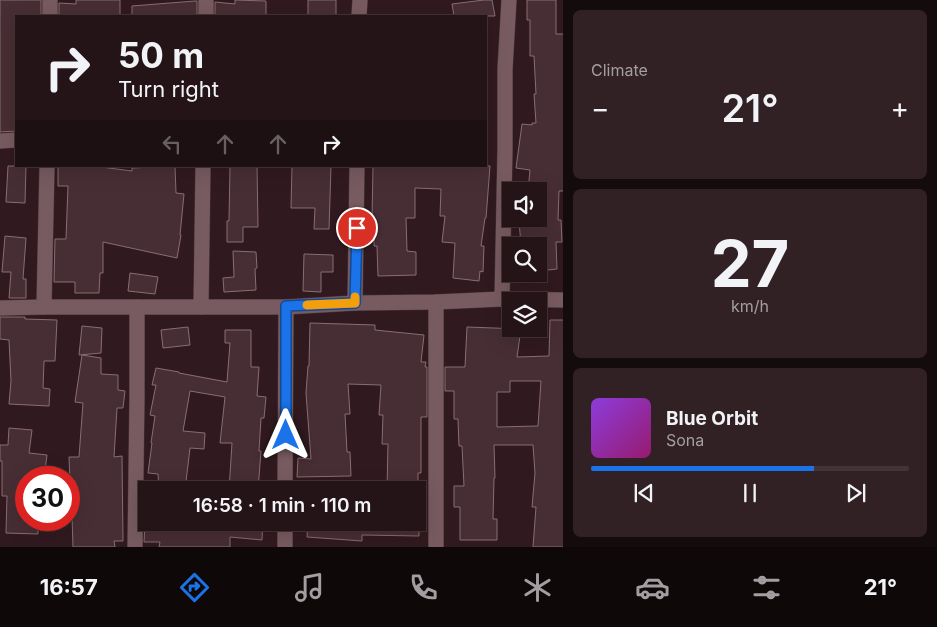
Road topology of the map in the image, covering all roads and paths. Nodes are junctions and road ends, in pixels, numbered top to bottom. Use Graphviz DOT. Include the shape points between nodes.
graph roads {
  1 [pos="50,0"];
  2 [pos="206,0"];
  3 [pos="360,0"];
  4 [pos="509,0"];
  5 [pos="50,15"];
  6 [pos="206,15"];
  7 [pos="359,15"];
  8 [pos="15,140"];
  9 [pos="0,141"];
  10 [pos="47,167"];
  11 [pos="203,167"];
  12 [pos="357,167"];
  13 [pos="502,292"];
  14 [pos="502,299"];
  15 [pos="547,300"];
  16 [pos="563,300"];
  17 [pos="436,302"];
  18 [pos="355,303"];
  19 [pos="286,306"];
  20 [pos="44,307"];
  21 [pos="137,307"];
  22 [pos="201,307"];
  23 [pos="0,308"];
  24 [pos="286,481"];
  25 [pos="285,531"];
  26 [pos="135,547"];
  27 [pos="285,547"];
  28 [pos="436,547"];
  1 -- 5 [label="street"];
  2 -- 6 [label="street"];
  3 -- 7 [label="street"];
  4 -- 13 [label="street"];
  8 -- 9 [label="street"];
  10 -- 20 [label="street"];
  11 -- 22 [label="street"];
  12 -- 18 [label="street"];
  14 -- 17 [label="street"];
  15 -- 16 [label="street"];
  17 -- 18 [label="street"];
  17 -- 28 [label="street"];
  18 -- 19 [label="street"];
  19 -- 22 [label="street"];
  19 -- 24 [label="street"];
  20 -- 21 [label="street"];
  20 -- 23 [label="street"];
  21 -- 22 [label="street"];
  21 -- 26 [label="street"];
  25 -- 27 [label="street"];
}
